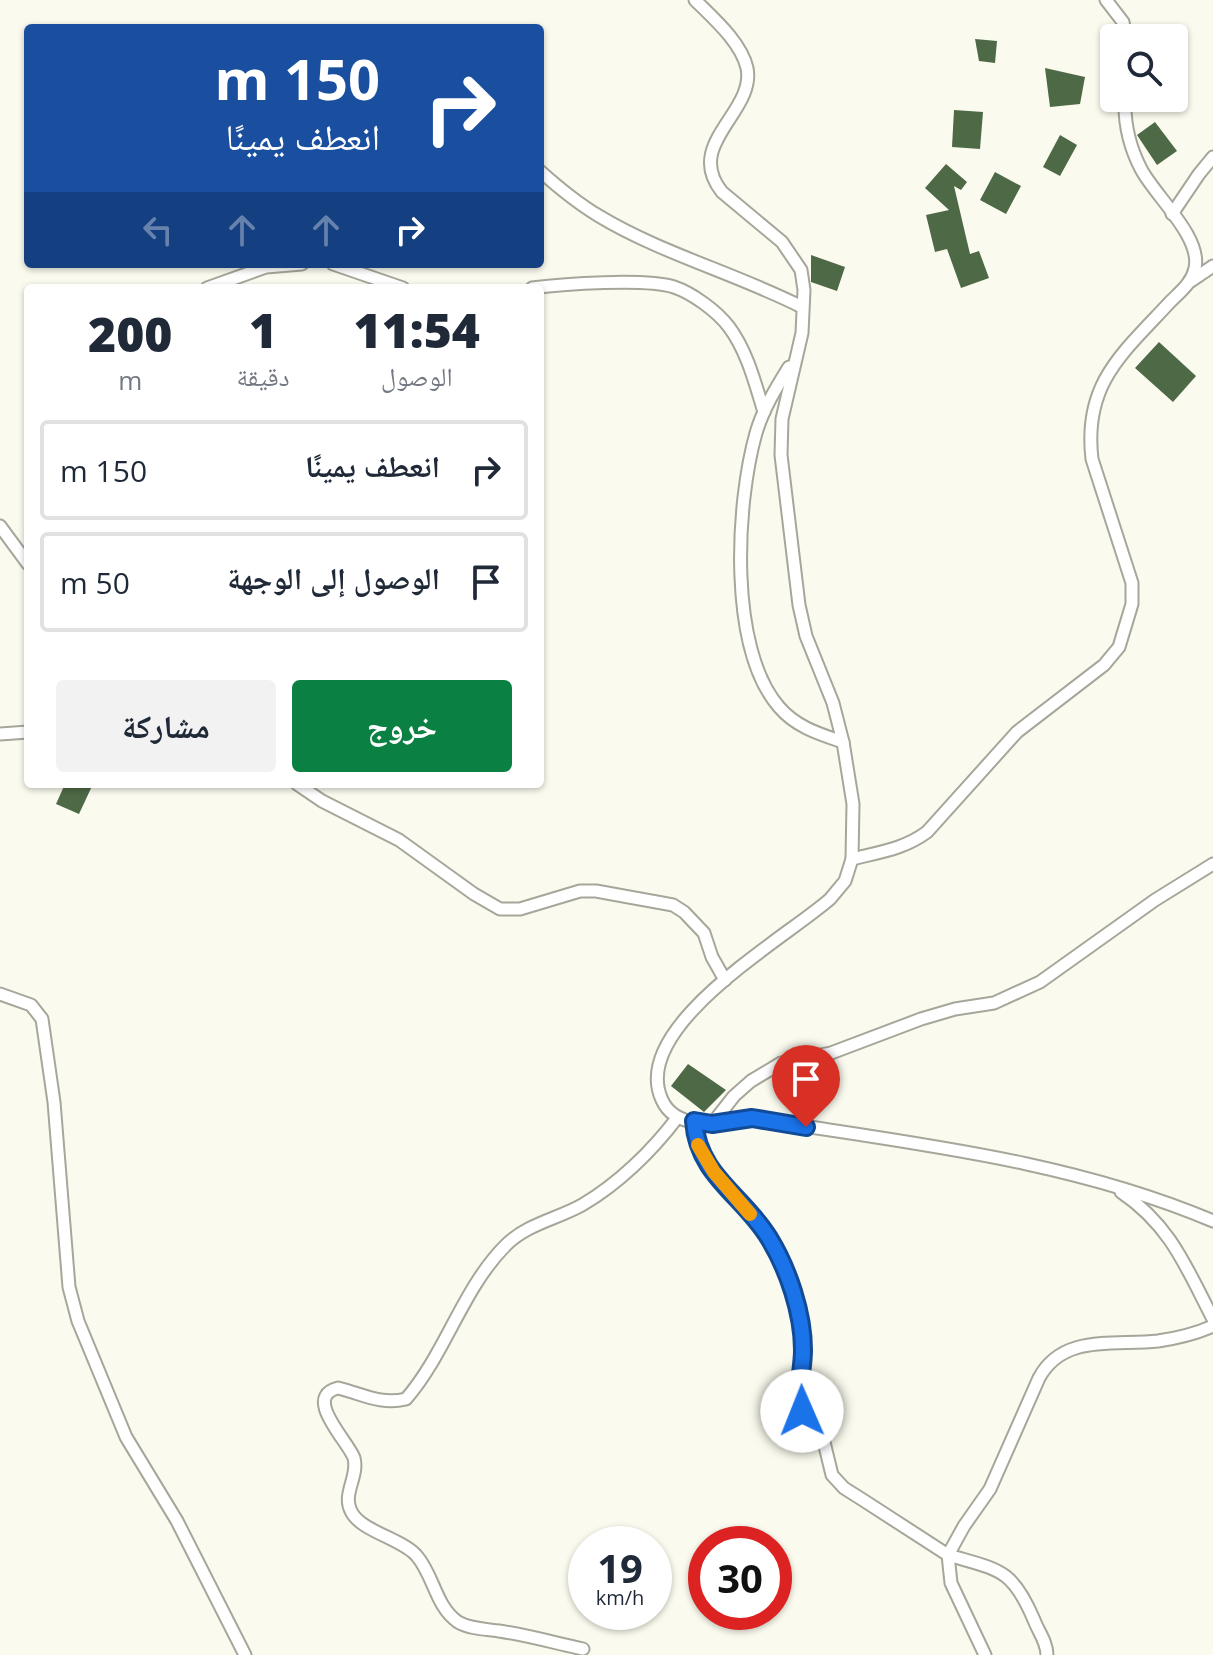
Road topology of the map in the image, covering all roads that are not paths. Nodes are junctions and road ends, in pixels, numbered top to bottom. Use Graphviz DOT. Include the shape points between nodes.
graph roads {
  1 [pos="695,0"];
  2 [pos="1106,0"];
  3 [pos="1123,24"];
  4 [pos="1125,112"];
  5 [pos="1213,157"];
  6 [pos="544,175"];
  7 [pos="1172,214"];
  8 [pos="1213,266"];
  9 [pos="263,268"];
  10 [pos="345,268"];
  11 [pos="1190,282"];
  12 [pos="218,284"];
  13 [pos="391,284"];
  14 [pos="544,287"];
  15 [pos="802,307"];
  16 [pos="794,360"];
  17 [pos="764,412"];
  18 [pos="0,526"];
  19 [pos="24,559"];
  20 [pos="24,732"];
  21 [pos="0,734"];
  22 [pos="843,742"];
  23 [pos="303,788"];
  24 [pos="852,859"];
  25 [pos="1213,864"];
  26 [pos="725,980"];
  27 [pos="0,994"];
  28 [pos="677,1118"];
  29 [pos="694,1121"];
  30 [pos="712,1124"];
  31 [pos="1111,1185"];
  32 [pos="1213,1221"];
  33 [pos="1213,1319"];
  34 [pos="1213,1326"];
  35 [pos="948,1555"];
  36 [pos="583,1649"];
  37 [pos="245,1655"];
  38 [pos="985,1655"];
  39 [pos="1047,1655"];
  1 -- 15 [label="street" via="720,25 747,69 742,95 715,144 710,171 714,183 793,256 801,270"];
  2 -- 3 [label="street"];
  4 -- 7 [label="street" via="1133,153"];
  5 -- 7 [label="street"];
  6 -- 15 [label="street" via="601,218"];
  7 -- 11 [label="street" via="1194,246"];
  8 -- 11 [label="street"];
  9 -- 12 [label="street"];
  10 -- 13 [label="street"];
  11 -- 24 [label="street" via="1109,371 1093,405 1092,459 1132,583 1132,604 1119,647 1104,665 1017,732 912,844"];
  14 -- 17 [label="street" via="674,287 728,325 742,348"];
  15 -- 16 [label="street"];
  16 -- 17 [label="street"];
  16 -- 22 [label="street" via="781,455 794,577 806,636"];
  17 -- 22 [label="street" via="750,466 741,546 741,587 754,658 761,679 786,715 814,733"];
  18 -- 19 [label="street"];
  20 -- 21 [label="street"];
  22 -- 24 [label="street" via="853,804"];
  23 -- 26 [label="street" via="399,840 500,909 520,909 580,891 673,905 704,933"];
  24 -- 26 [label="street" via="845,881 830,899"];
  25 -- 30 [label="street" via="1040,982 994,1003 955,1009 831,1053 781,1063 742,1088"];
  26 -- 28 [label="street" via="685,1019 665,1051 657,1085"];
  27 -- 37 [label="street" via="31,1005 42,1019 69,1287 78,1321 126,1437 177,1521"];
  28 -- 29 [label="street"];
  28 -- 36 [label="street" via="636,1163 584,1204 508,1242 488,1265 406,1399 374,1401 338,1388 325,1398 328,1417 353,1456 351,1512 417,1556 447,1613 470,1627"];
  29 -- 30 [label="street"];
  29 -- 35 [label="street" via="700,1153 760,1225 783,1267 803,1345 798,1398 824,1442 832,1475"];
  30 -- 31 [label="street" via="752,1118 1005,1160"];
  31 -- 32 [label="street"];
  31 -- 33 [label="street" via="1142,1206 1168,1235"];
  34 -- 35 [label="street" via="1156,1341 1070,1348 1054,1359 1039,1378 990,1489"];
  35 -- 38 [label="street" via="951,1583"];
  35 -- 39 [label="street" via="992,1568 1016,1584"];
}
